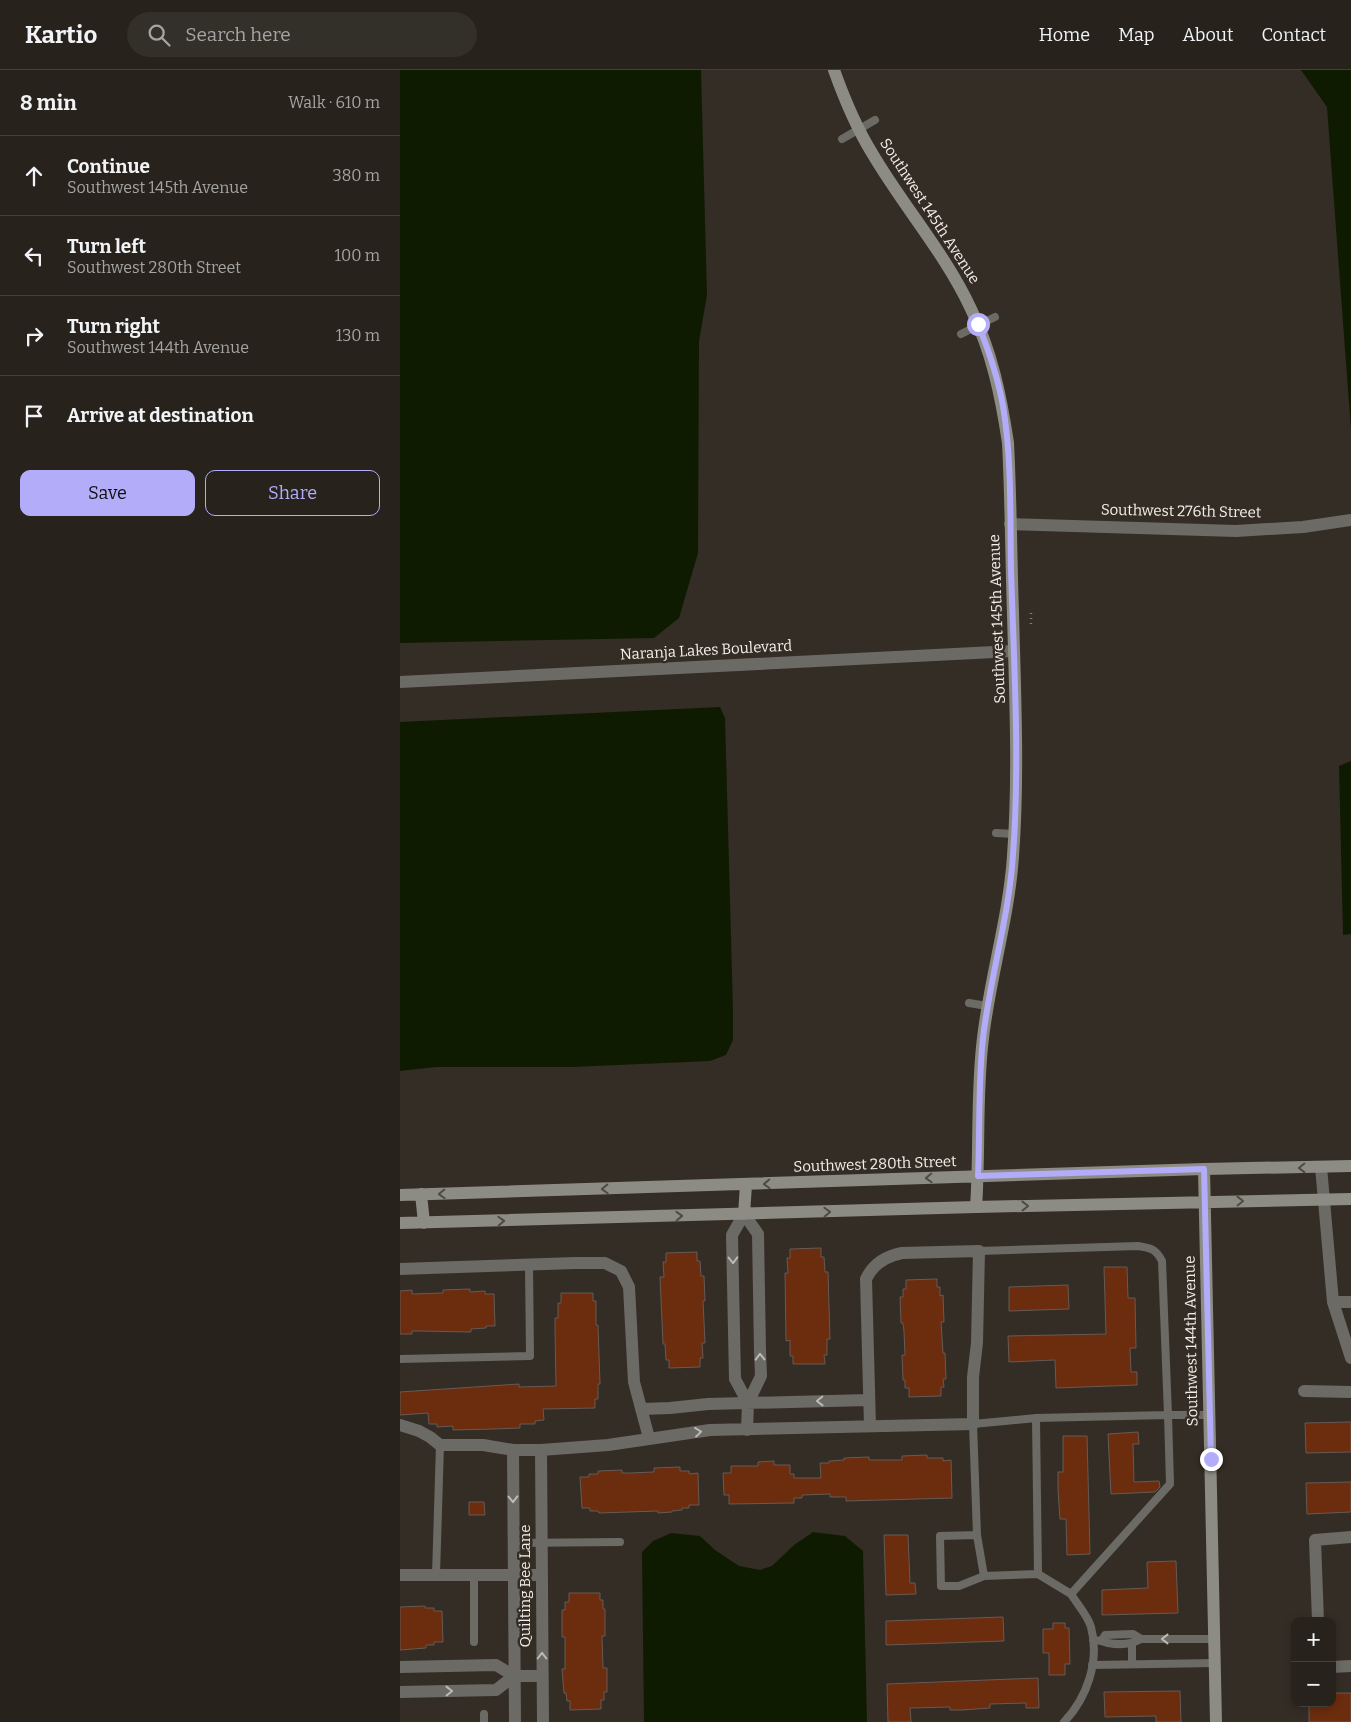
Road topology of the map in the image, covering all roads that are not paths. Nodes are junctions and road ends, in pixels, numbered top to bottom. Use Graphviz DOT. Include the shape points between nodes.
graph roads {
  1 [pos="834,70"];
  2 [pos="875,120"];
  3 [pos="859,129"];
  4 [pos="842,139"];
  5 [pos="995,317"];
  6 [pos="978,324"];
  7 [pos="961,334"];
  8 [pos="1351,520"];
  9 [pos="1010,524"];
  10 [pos="1014,651"];
  11 [pos="400,682"];
  12 [pos="996,833"];
  13 [pos="1014,834"];
  14 [pos="969,1003"];
  15 [pos="988,1006"];
  16 [pos="1351,1166"];
  17 [pos="1321,1167"];
  18 [pos="1204,1169"];
  19 [pos="978,1176"];
  20 [pos="746,1184"];
  21 [pos="421,1194"];
  22 [pos="400,1195"];
  23 [pos="1351,1199"];
  24 [pos="1324,1200"];
  25 [pos="1204,1202"];
  26 [pos="976,1207"];
  27 [pos="744,1214"];
  28 [pos="400,1223"];
  29 [pos="424,1223"];
  30 [pos="979,1251"];
  31 [pos="529,1265"];
  32 [pos="400,1269"];
  33 [pos="1333,1302"];
  34 [pos="1351,1302"];
  35 [pos="1351,1358"];
  36 [pos="400,1360"];
  37 [pos="1304,1391"];
  38 [pos="1351,1392"];
  39 [pos="869,1400"];
  40 [pos="748,1403"];
  41 [pos="640,1409"];
  42 [pos="1168,1415"];
  43 [pos="1209,1415"];
  44 [pos="1036,1418"];
  45 [pos="972,1424"];
  46 [pos="400,1425"];
  47 [pos="870,1426"];
  48 [pos="747,1430"];
  49 [pos="649,1438"];
  50 [pos="440,1445"];
  51 [pos="513,1450"];
  52 [pos="541,1450"];
  53 [pos="977,1535"];
  54 [pos="1351,1538"];
  55 [pos="620,1542"];
  56 [pos="513,1543"];
  57 [pos="541,1543"];
  58 [pos="1038,1574"];
  59 [pos="400,1575"];
  60 [pos="436,1575"];
  61 [pos="474,1575"];
  62 [pos="542,1575"];
  63 [pos="514,1576"];
  64 [pos="984,1576"];
  65 [pos="1070,1594"];
  66 [pos="1318,1617"];
  67 [pos="1141,1639"];
  68 [pos="1093,1640"];
  69 [pos="1102,1640"];
  70 [pos="1214,1640"];
  71 [pos="474,1642"];
  72 [pos="1132,1643"];
  73 [pos="1215,1662"];
  74 [pos="1132,1664"];
  75 [pos="1092,1665"];
  76 [pos="1351,1666"];
  77 [pos="400,1667"];
  78 [pos="1336,1667"];
  79 [pos="514,1676"];
  80 [pos="542,1676"];
  81 [pos="400,1692"];
  82 [pos="1069,1720"];
  83 [pos="515,1722"];
  84 [pos="543,1722"];
  85 [pos="1216,1722"];
  1 -- 3 [label="street, Southwest 145th Avenue"];
  2 -- 3 [label="lane"];
  3 -- 4 [label="lane"];
  3 -- 6 [label="street, Southwest 145th Avenue" via="955,280"];
  5 -- 6 [label="lane"];
  6 -- 7 [label="lane"];
  6 -- 9 [label="street, Southwest 145th Avenue" via="993,364 1003,406"];
  8 -- 9 [label="street, Southwest 276th Street" via="1236,531"];
  9 -- 10 [label="street, Southwest 145th Avenue"];
  10 -- 11 [label="street, Naranja Lakes Boulevard"];
  10 -- 13 [label="street, Southwest 145th Avenue"];
  12 -- 13 [label="lane"];
  13 -- 15 [label="street, Southwest 145th Avenue" via="1008,898"];
  14 -- 15 [label="lane"];
  15 -- 19 [label="street, Southwest 145th Avenue" via="978,1097"];
  16 -- 17 [label="street, Southwest 280th Street"];
  17 -- 18 [label="street, Southwest 280th Street, one-way"];
  17 -- 24 [label="street"];
  18 -- 19 [label="street, Southwest 280th Street"];
  18 -- 25 [label="street, Southwest 144th Avenue"];
  19 -- 20 [label="street, Southwest 280th Street, one-way"];
  19 -- 26 [label="street, Southwest 145th Avenue"];
  20 -- 21 [label="street, Southwest 280th Street, one-way"];
  20 -- 27 [label="street"];
  21 -- 22 [label="street, Southwest 280th Street"];
  21 -- 29 [label="street"];
  23 -- 24 [label="street"];
  25 -- 24 [label="street, one-way"];
  24 -- 33 [label="street"];
  26 -- 25 [label="street, one-way"];
  25 -- 43 [label="street, Southwest 144th Avenue"];
  27 -- 26 [label="street, one-way"];
  29 -- 27 [label="street, one-way"];
  27 -- 40 [label="street, one-way" via="732,1235 735,1379"];
  40 -- 27 [label="street, one-way" via="761,1376 758,1234"];
  28 -- 29 [label="street"];
  30 -- 39 [label="street" via="891,1255 870,1271 866,1280"];
  30 -- 42 [label="lane" via="1138,1246 1158,1253 1162,1262"];
  30 -- 45 [label="street"];
  31 -- 32 [label="street"];
  31 -- 36 [label="lane" via="530,1356"];
  31 -- 41 [label="street" via="605,1264 622,1271 628,1287 634,1382"];
  33 -- 34 [label="street"];
  33 -- 35 [label="street"];
  37 -- 38 [label="street"];
  39 -- 40 [label="street, one-way"];
  39 -- 47 [label="street"];
  40 -- 41 [label="street"];
  40 -- 48 [label="street"];
  41 -- 49 [label="street"];
  42 -- 43 [label="lane"];
  42 -- 44 [label="lane"];
  42 -- 65 [label="lane" via="1170,1484"];
  43 -- 70 [label="street, Southwest 144th Avenue"];
  44 -- 45 [label="lane"];
  44 -- 58 [label="lane"];
  45 -- 47 [label="street"];
  45 -- 53 [label="lane"];
  46 -- 50 [label="street" via="419,1431"];
  47 -- 48 [label="street"];
  49 -- 48 [label="street, one-way" via="710,1430"];
  49 -- 52 [label="street"];
  50 -- 51 [label="street" via="483,1445"];
  50 -- 60 [label="lane"];
  51 -- 52 [label="street"];
  51 -- 56 [label="street, Quilting Bee Lane, one-way"];
  52 -- 57 [label="street, Quilting Bee Lane"];
  53 -- 64 [label="lane"];
  53 -- 64 [label="lane" via="940,1536 940,1586 959,1586"];
  54 -- 66 [label="street" via="1315,1540"];
  55 -- 57 [label="lane"];
  56 -- 57 [label="lane"];
  56 -- 63 [label="street, Quilting Bee Lane"];
  57 -- 62 [label="street, Quilting Bee Lane"];
  58 -- 64 [label="lane"];
  58 -- 65 [label="lane"];
  59 -- 60 [label="street"];
  60 -- 61 [label="street"];
  61 -- 63 [label="street"];
  61 -- 71 [label="lane"];
  62 -- 63 [label="street"];
  80 -- 62 [label="street, Quilting Bee Lane, one-way"];
  63 -- 79 [label="street, Quilting Bee Lane"];
  65 -- 68 [label="lane" via="1091,1626"];
  67 -- 69 [label="lane" via="1134,1634 1105,1635"];
  70 -- 67 [label="lane, one-way"];
  67 -- 72 [label="lane"];
  68 -- 69 [label="lane"];
  68 -- 75 [label="lane"];
  69 -- 72 [label="lane" via="1106,1643"];
  70 -- 73 [label="street, Southwest 144th Avenue"];
  72 -- 74 [label="lane"];
  73 -- 74 [label="lane"];
  73 -- 85 [label="street, Southwest 144th Avenue"];
  74 -- 75 [label="lane"];
  75 -- 82 [label="lane" via="1084,1693"];
  76 -- 78 [label="street"];
  77 -- 79 [label="street" via="496,1665"];
  79 -- 80 [label="street"];
  81 -- 79 [label="street, one-way" via="496,1690"];
  79 -- 83 [label="street, Quilting Bee Lane"];
  80 -- 84 [label="street, Quilting Bee Lane"];
}
